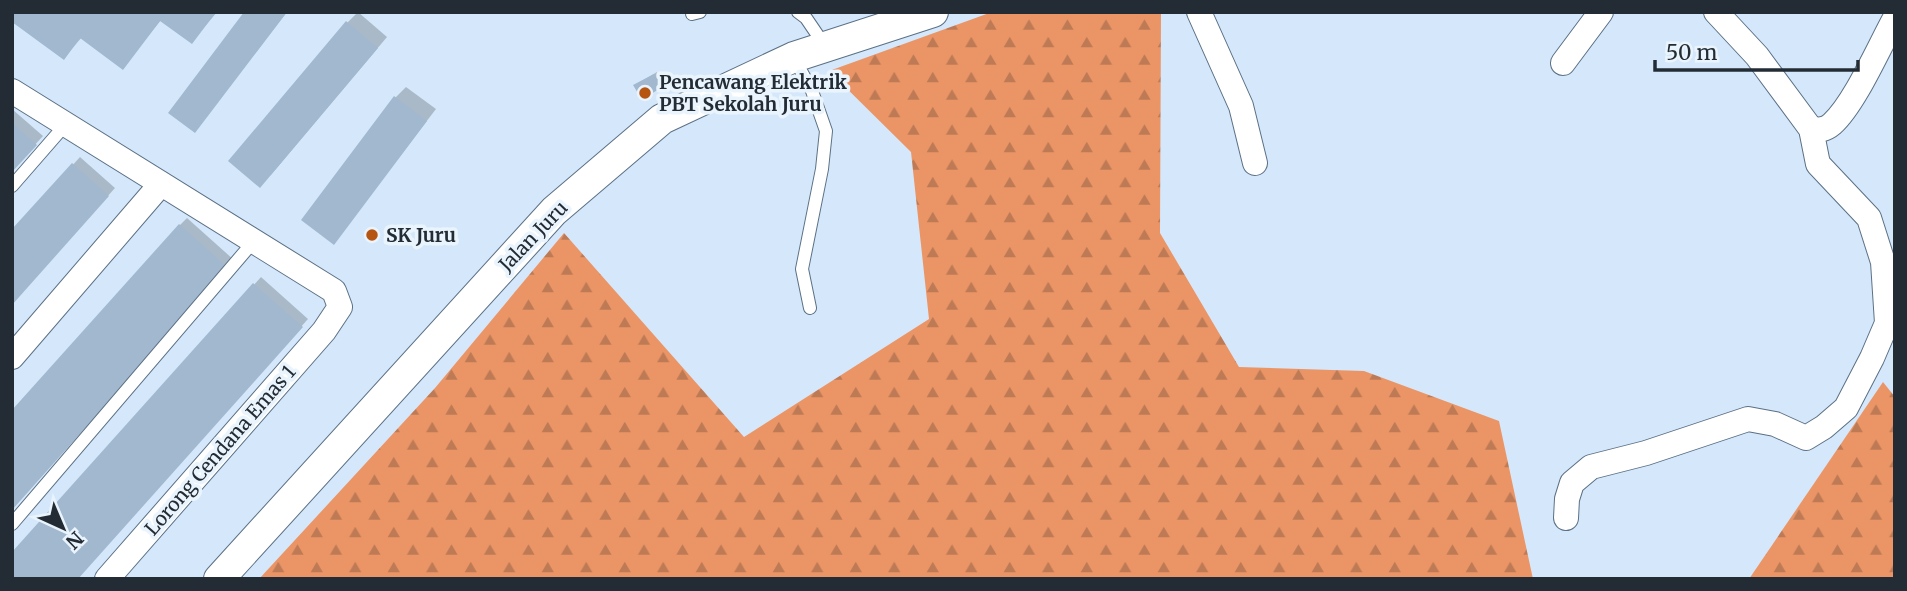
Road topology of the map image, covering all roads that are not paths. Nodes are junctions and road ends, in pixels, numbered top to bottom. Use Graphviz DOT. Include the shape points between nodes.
graph roads {
  1 [pos="798,12"];
  2 [pos="1199,12"];
  3 [pos="1601,12"];
  4 [pos="1716,12"];
  5 [pos="919,15"];
  6 [pos="1895,18"];
  7 [pos="826,47"];
  8 [pos="794,57"];
  9 [pos="1563,63"];
  10 [pos="12,91"];
  11 [pos="65,124"];
  12 [pos="1811,129"];
  13 [pos="1255,163"];
  14 [pos="161,184"];
  15 [pos="12,186"];
  16 [pos="254,241"];
  17 [pos="810,308"];
  18 [pos="12,357"];
  19 [pos="1566,517"];
  20 [pos="12,524"];
  21 [pos="107,579"];
  22 [pos="219,579"];
  1 -- 7 [label="lane"];
  2 -- 13 [label="street" via="1241,106"];
  3 -- 9 [label="street"];
  4 -- 12 [label="street"];
  5 -- 7 [label="street, Jalan Juru"];
  6 -- 12 [label="street" via="1844,109 1831,125"];
  7 -- 8 [label="street, Jalan Juru"];
  8 -- 17 [label="lane" via="826,131 802,269"];
  8 -- 22 [label="street, Jalan Juru" via="662,119 554,211"];
  10 -- 11 [label="street"];
  11 -- 14 [label="street"];
  11 -- 15 [label="lane"];
  12 -- 19 [label="street" via="1818,164 1869,218 1883,262 1887,323 1846,408 1806,438 1775,424 1748,419 1591,467 1572,483"];
  14 -- 16 [label="street"];
  14 -- 18 [label="street"];
  16 -- 20 [label="lane"];
  16 -- 21 [label="street, Lorong Cendana Emas 1" via="334,291 340,307 333,321"];
}
